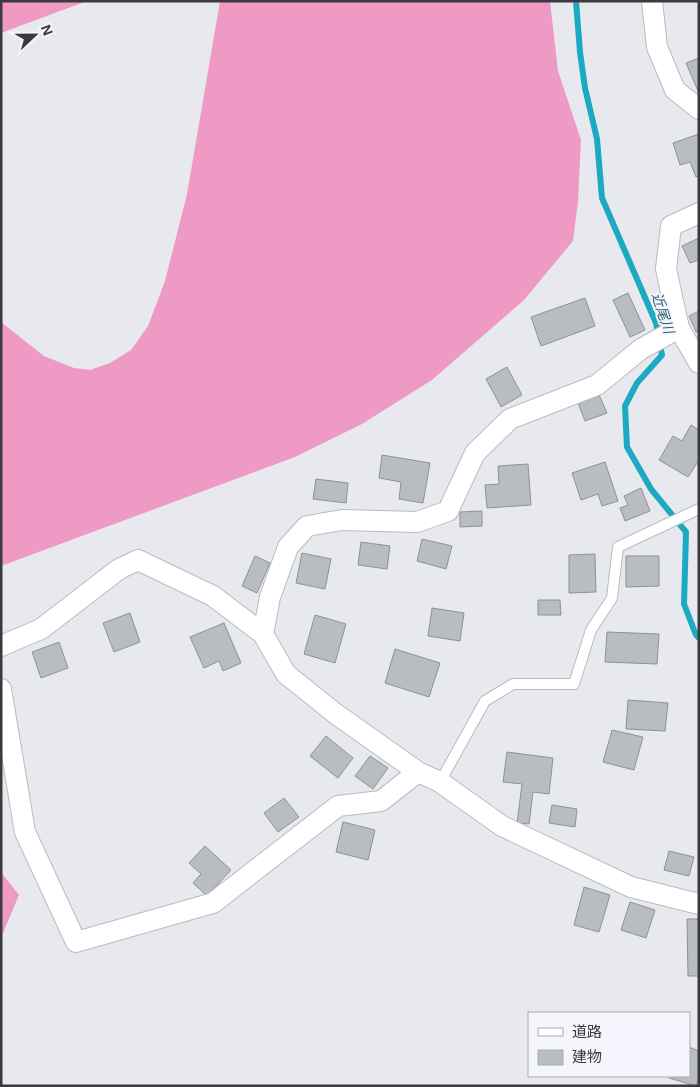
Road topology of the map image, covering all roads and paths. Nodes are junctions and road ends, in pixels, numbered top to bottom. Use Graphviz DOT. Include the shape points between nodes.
graph roads {
  1 [pos="652,1"];
  2 [pos="699,109"];
  3 [pos="699,214"];
  4 [pos="679,328"];
  5 [pos="699,363"];
  6 [pos="699,509"];
  7 [pos="263,634"];
  8 [pos="1,646"];
  9 [pos="1,689"];
  10 [pos="418,772"];
  11 [pos="440,782"];
  12 [pos="699,904"];
  1 -- 2 [label="street" via="657,47 675,90"];
  3 -- 4 [label="street" via="671,226 666,269"];
  4 -- 5 [label="street"];
  4 -- 7 [label="street" via="641,349 597,385 510,418 475,453 448,511 417,522 342,520 307,526 288,547 270,597"];
  6 -- 11 [label="lane" via="618,547 612,598 591,630 574,684 513,684 485,701"];
  7 -- 8 [label="street" via="212,596 138,560 119,570 42,629"];
  7 -- 10 [label="street" via="286,674"];
  9 -- 10 [label="street" via="25,832 76,942 213,903 338,806 380,801"];
  10 -- 11 [label="street"];
  11 -- 12 [label="street" via="502,826 605,875 631,887"];
}
